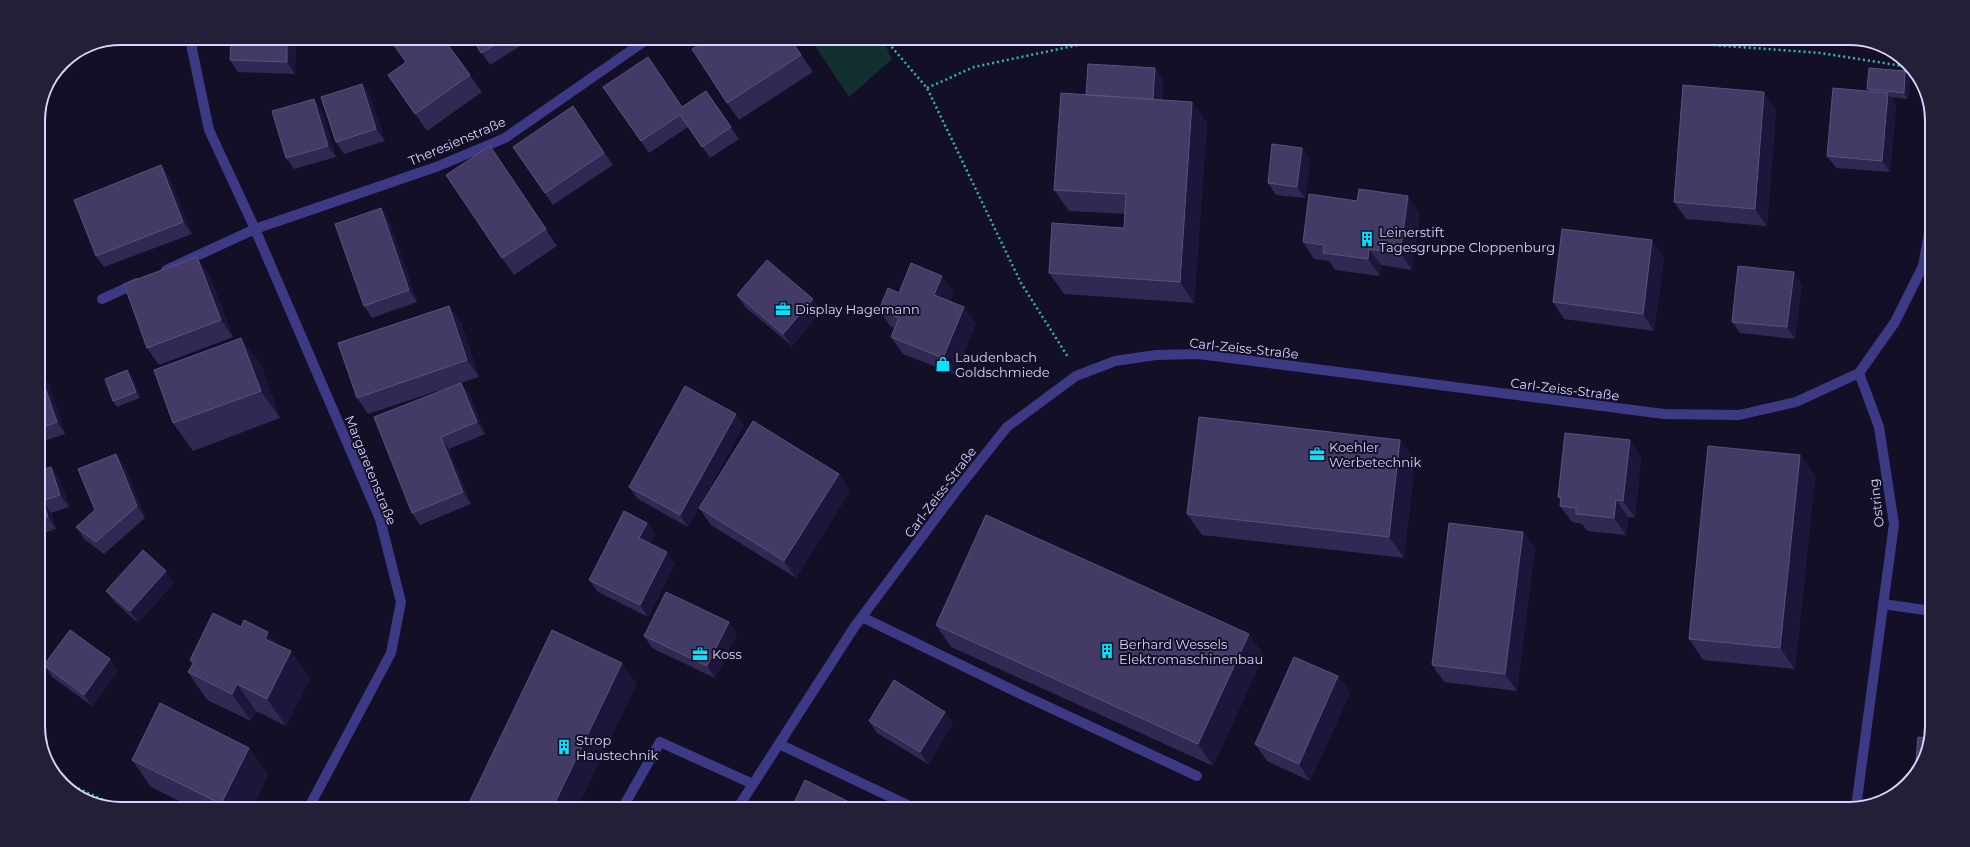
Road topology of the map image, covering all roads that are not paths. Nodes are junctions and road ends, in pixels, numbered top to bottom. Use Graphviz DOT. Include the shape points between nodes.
graph roads {
  1 [pos="192,45"];
  2 [pos="639,45"];
  3 [pos="255,229"];
  4 [pos="1925,255"];
  5 [pos="102,299"];
  6 [pos="1859,373"];
  7 [pos="1883,604"];
  8 [pos="1925,610"];
  9 [pos="862,617"];
  10 [pos="779,744"];
  11 [pos="1197,776"];
  12 [pos="753,784"];
  13 [pos="1857,801"];
  14 [pos="312,802"];
  15 [pos="626,802"];
  16 [pos="741,802"];
  17 [pos="901,802"];
  1 -- 3 [label="street, Margaretenstraße" via="209,130"];
  2 -- 3 [label="street, Theresienstraße" via="505,138 436,167"];
  3 -- 5 [label="street"];
  3 -- 14 [label="street, Margaretenstraße" via="380,519 401,602 391,653"];
  4 -- 6 [label="street" via="1923,266 1896,322"];
  6 -- 7 [label="street, Ostring" via="1879,427 1894,524"];
  6 -- 9 [label="street, Carl-Zeiss-Straße" via="1796,402 1739,416 1664,414 1199,354 1156,355 1115,361 1076,376 1007,427"];
  7 -- 8 [label="street"];
  7 -- 13 [label="street, Ostring"];
  9 -- 10 [label="street, Carl-Zeiss-Straße"];
  9 -- 11 [label="street"];
  10 -- 12 [label="street, Carl-Zeiss-Straße"];
  10 -- 17 [label="street"];
  12 -- 15 [label="street" via="660,742"];
  12 -- 16 [label="street, Carl-Zeiss-Straße"];
}
